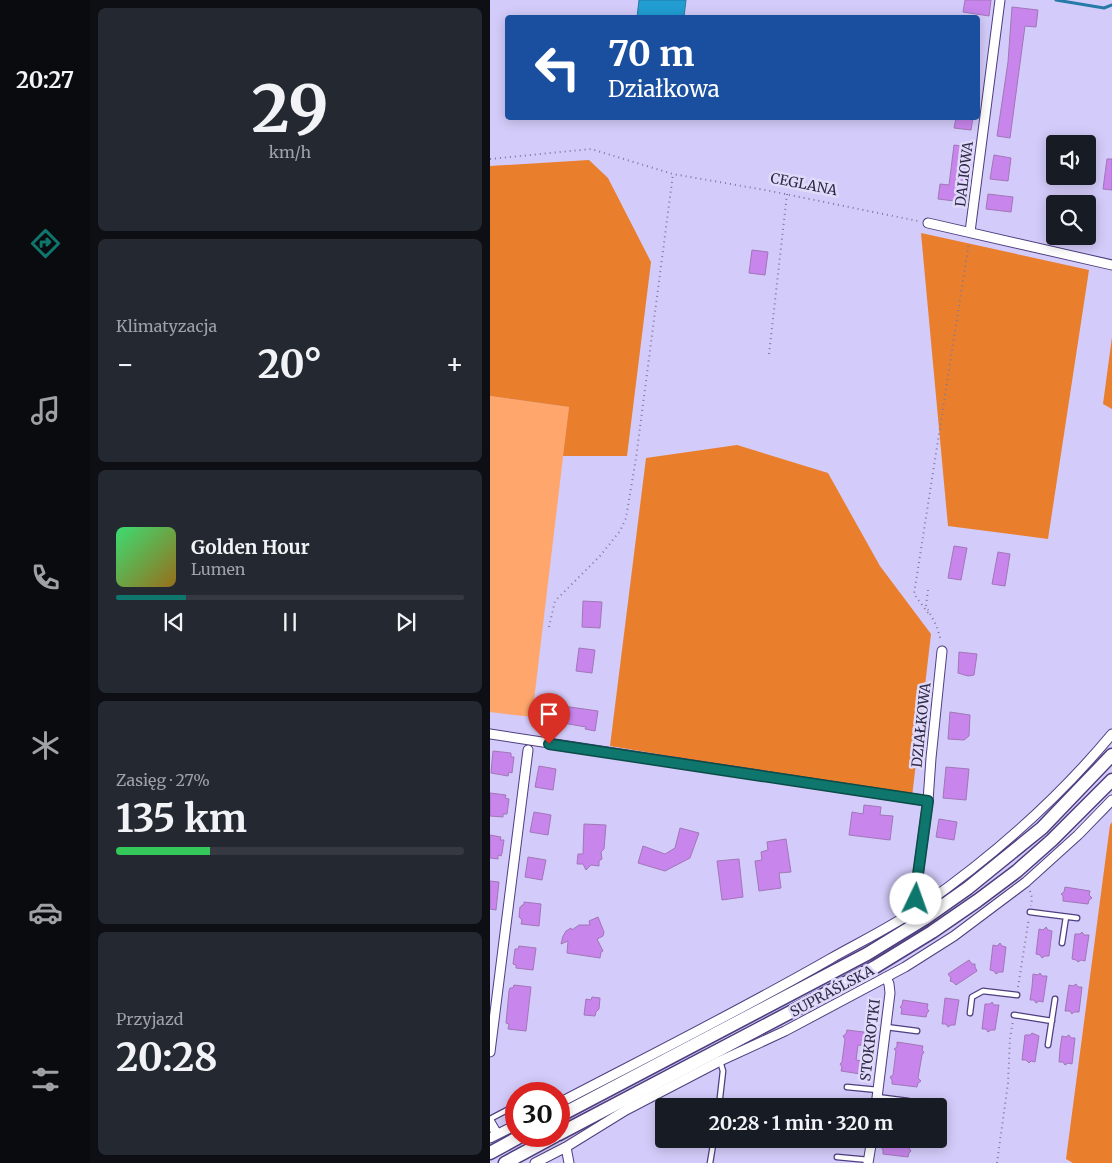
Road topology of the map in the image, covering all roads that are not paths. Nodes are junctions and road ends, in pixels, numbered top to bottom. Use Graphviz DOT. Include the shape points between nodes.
graph roads {
  1 [pos="1000,0"];
  2 [pos="928,223"];
  3 [pos="970,232"];
  4 [pos="1112,265"];
  5 [pos="942,651"];
  6 [pos="490,734"];
  7 [pos="1112,734"];
  8 [pos="528,750"];
  9 [pos="1112,755"];
  10 [pos="1112,780"];
  11 [pos="1112,800"];
  12 [pos="928,801"];
  13 [pos="920,907"];
  14 [pos="1030,912"];
  15 [pos="1066,917"];
  16 [pos="1078,918"];
  17 [pos="1062,943"];
  18 [pos="886,977"];
  19 [pos="1017,995"];
  20 [pos="1055,999"];
  21 [pos="970,1013"];
  22 [pos="1014,1015"];
  23 [pos="1052,1021"];
  24 [pos="886,1027"];
  25 [pos="917,1031"];
  26 [pos="1048,1045"];
  27 [pos="490,1052"];
  28 [pos="720,1061"];
  29 [pos="847,1087"];
  30 [pos="570,1097"];
  31 [pos="720,1098"];
  32 [pos="877,1098"];
  33 [pos="570,1110"];
  34 [pos="505,1112"];
  35 [pos="490,1121"];
  36 [pos="570,1128"];
  37 [pos="494,1136"];
  38 [pos="505,1145"];
  39 [pos="570,1145"];
  40 [pos="535,1147"];
  41 [pos="566,1147"];
  42 [pos="712,1148"];
  43 [pos="871,1148"];
  44 [pos="490,1153"];
  45 [pos="837,1156"];
  46 [pos="869,1162"];
  47 [pos="505,1163"];
  48 [pos="535,1163"];
  49 [pos="569,1163"];
  50 [pos="710,1163"];
  1 -- 3 [label="street, DALIOWA"];
  2 -- 3 [label="street"];
  3 -- 4 [label="street"];
  5 -- 12 [label="street, DZIAŁKOWA"];
  6 -- 12 [label="street"];
  7 -- 13 [label="street, SUPRAŚLSKA" via="1035,816"];
  8 -- 27 [label="street"];
  9 -- 33 [label="main road" via="1042,828 924,919 867,954"];
  10 -- 36 [label="main road" via="1017,871 932,932 842,985"];
  11 -- 18 [label="street, SUPRAŚLSKA" via="1018,888 954,936"];
  12 -- 13 [label="street, DZIAŁKOWA" via="916,889"];
  13 -- 30 [label="street, SUPRAŚLSKA" via="801,976"];
  14 -- 15 [label="lane"];
  15 -- 16 [label="lane"];
  15 -- 17 [label="lane"];
  18 -- 24 [label="street, STOKROTKI" via="890,993"];
  18 -- 28 [label="street, SUPRAŚLSKA" via="785,1031"];
  19 -- 21 [label="lane" via="983,990 972,997"];
  20 -- 23 [label="lane"];
  22 -- 23 [label="lane"];
  23 -- 26 [label="lane"];
  24 -- 25 [label="lane"];
  24 -- 32 [label="street, STOKROTKI"];
  28 -- 31 [label="lane"];
  28 -- 39 [label="street, SUPRAŚLSKA" via="626,1110"];
  29 -- 32 [label="lane"];
  34 -- 35 [label="lane"];
  35 -- 37 [label="street"];
  38 -- 44 [label="main road"];
  40 -- 47 [label="main road"];
  41 -- 48 [label="street, SUPRAŚLSKA"];
  41 -- 49 [label="street"];
  42 -- 50 [label="lane"];
  43 -- 46 [label="street"];
  45 -- 46 [label="lane"];
}
